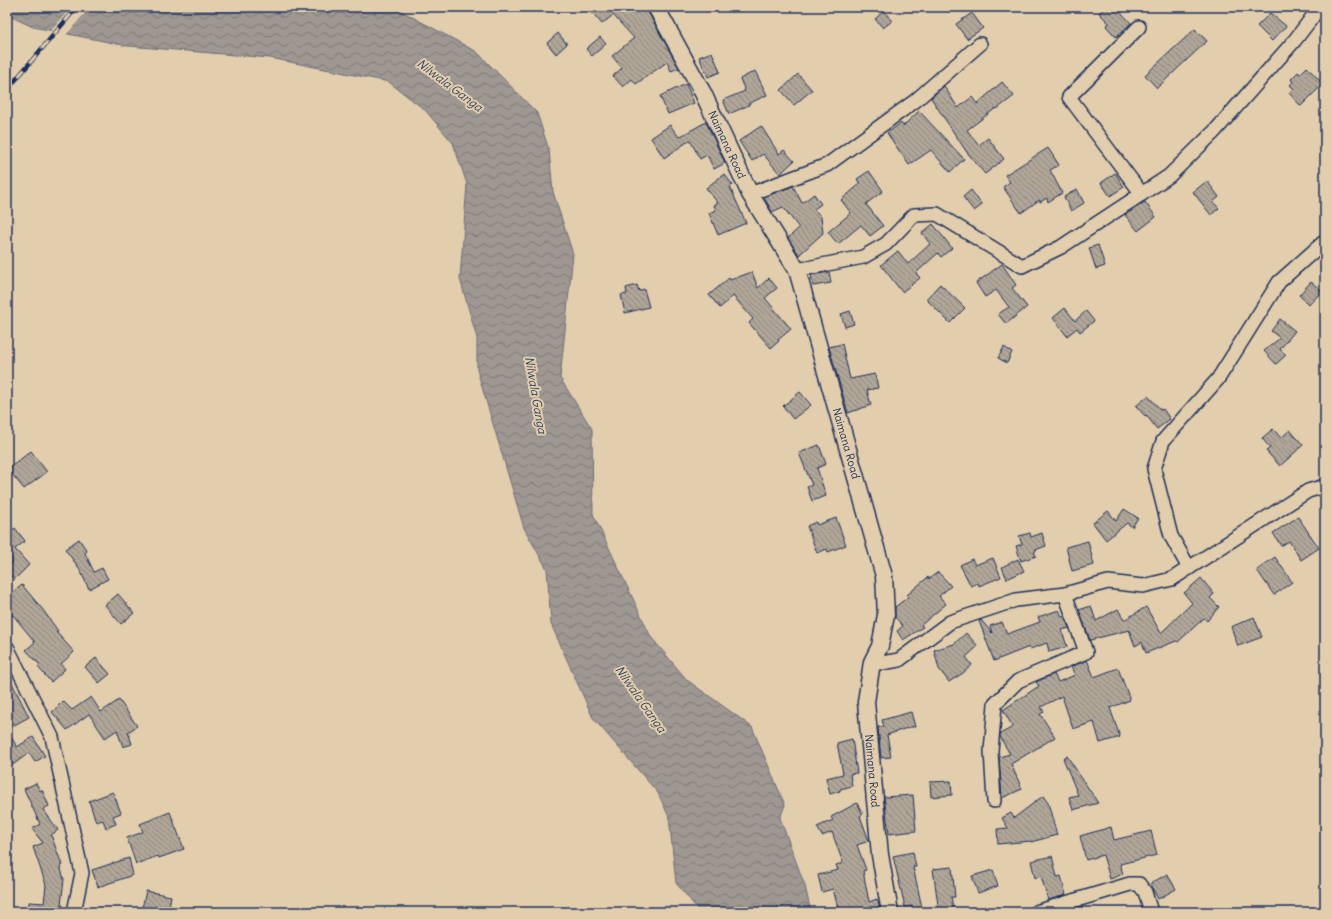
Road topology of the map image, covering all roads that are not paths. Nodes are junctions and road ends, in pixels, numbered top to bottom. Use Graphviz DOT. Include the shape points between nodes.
graph roads {
  1 [pos="656,7"];
  2 [pos="1320,7"];
  3 [pos="1139,27"];
  4 [pos="980,44"];
  5 [pos="750,194"];
  6 [pos="1142,194"];
  7 [pos="1325,241"];
  8 [pos="797,270"];
  9 [pos="1325,486"];
  10 [pos="1189,568"];
  11 [pos="1065,594"];
  12 [pos="7,646"];
  13 [pos="872,662"];
  14 [pos="994,800"];
  15 [pos="74,912"];
  16 [pos="890,912"];
  17 [pos="1036,912"];
  18 [pos="1151,912"];
  1 -- 5 [label="street, Naimana Road" via="703,93"];
  2 -- 6 [label="street" via="1295,40 1215,131 1169,176"];
  3 -- 6 [label="street" via="1069,98"];
  4 -- 5 [label="street" via="915,101 827,165"];
  5 -- 8 [label="street, Naimana Road"];
  6 -- 8 [label="street" via="1061,247 1022,266 937,214 914,215 886,244 863,257"];
  7 -- 10 [label="street" via="1279,282 1218,379 1163,441 1154,469 1171,536"];
  8 -- 13 [label="street, Naimana Road" via="884,576 886,615 880,646"];
  9 -- 10 [label="street" via="1308,491"];
  10 -- 11 [label="street" via="1172,579 1143,586 1108,582"];
  11 -- 13 [label="street" via="1016,600 950,622 899,660"];
  11 -- 14 [label="street" via="1086,652 1018,681 995,704 991,751"];
  12 -- 15 [label="street" via="52,737 82,873"];
  13 -- 16 [label="street, Naimana Road" via="866,702 880,855"];
  17 -- 18 [label="street" via="1130,884 1139,884 1145,892"];
}
